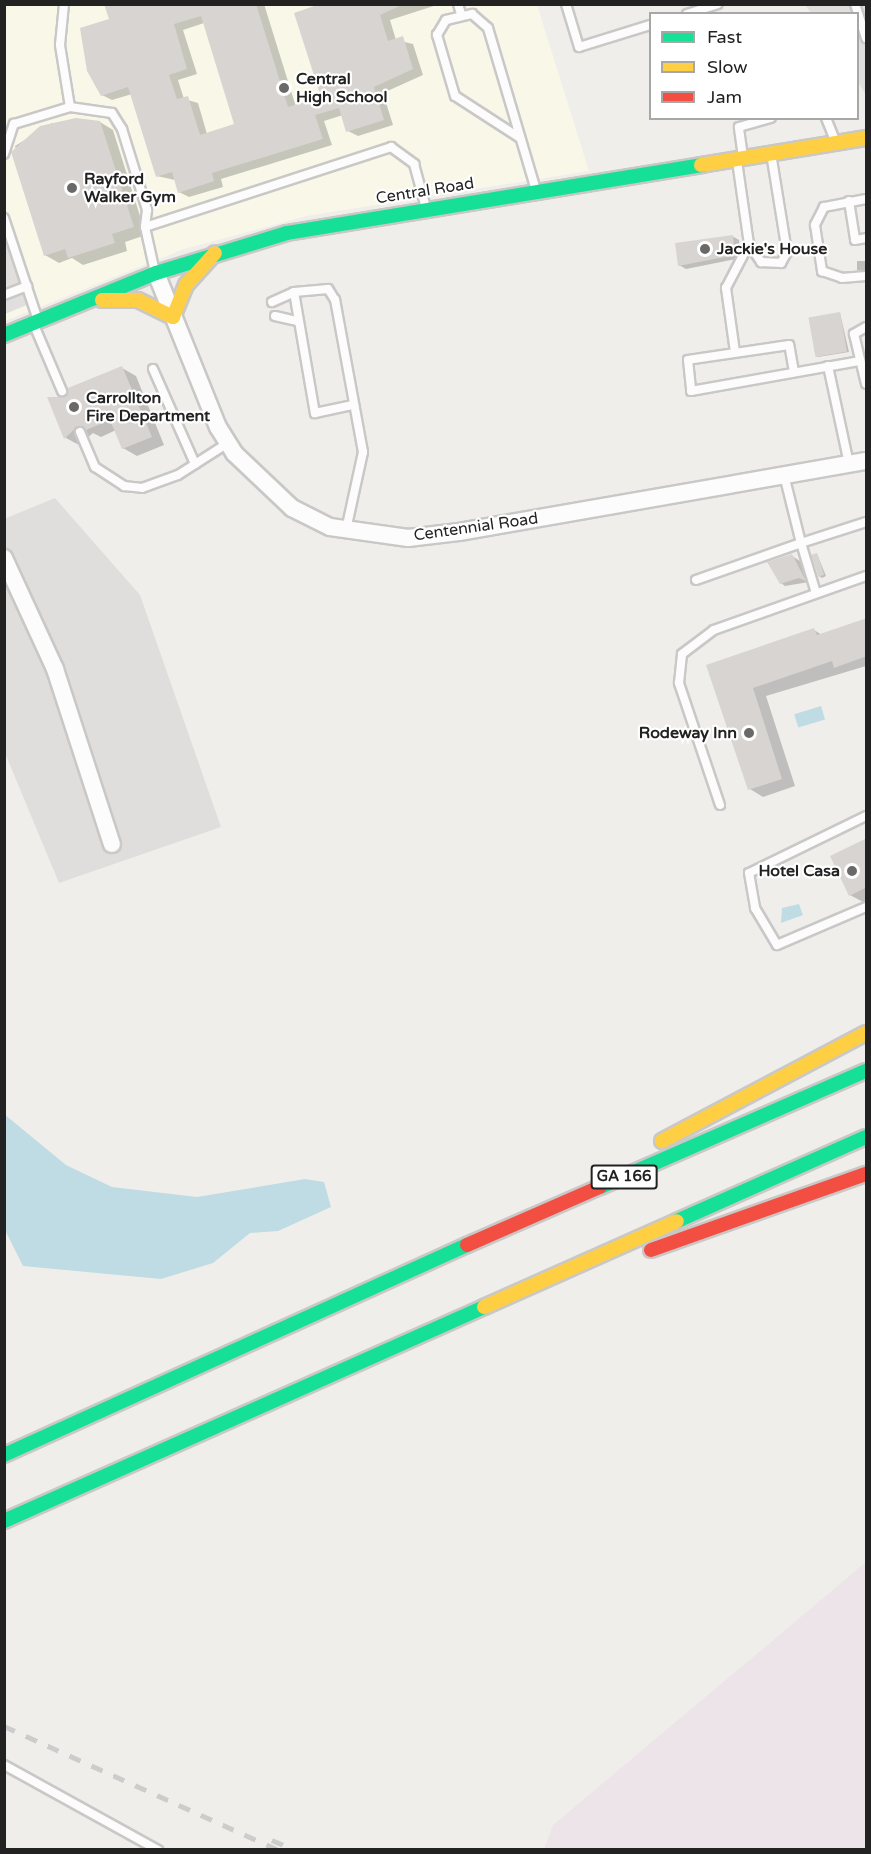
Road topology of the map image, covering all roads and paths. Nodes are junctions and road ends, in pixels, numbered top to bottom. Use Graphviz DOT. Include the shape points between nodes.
graph roads {
  1 [pos="64,4"];
  2 [pos="458,4"];
  3 [pos="566,4"];
  4 [pos="717,4"];
  5 [pos="693,12"];
  6 [pos="461,14"];
  7 [pos="859,19"];
  8 [pos="649,26"];
  9 [pos="867,38"];
  10 [pos="70,107"];
  11 [pos="765,120"];
  12 [pos="827,120"];
  13 [pos="520,138"];
  14 [pos="867,138"];
  15 [pos="836,143"];
  16 [pos="771,153"];
  17 [pos="4,154"];
  18 [pos="740,158"];
  19 [pos="536,190"];
  20 [pos="867,199"];
  21 [pos="849,201"];
  22 [pos="426,208"];
  23 [pos="4,218"];
  24 [pos="145,227"];
  25 [pos="7,234"];
  26 [pos="867,238"];
  27 [pos="749,244"];
  28 [pos="216,252"];
  29 [pos="156,273"];
  30 [pos="867,276"];
  31 [pos="27,286"];
  32 [pos="294,292"];
  33 [pos="4,295"];
  34 [pos="90,300"];
  35 [pos="272,302"];
  36 [pos="274,316"];
  37 [pos="173,317"];
  38 [pos="297,321"];
  39 [pos="36,322"];
  40 [pos="867,327"];
  41 [pos="4,335"];
  42 [pos="735,352"];
  43 [pos="861,360"];
  44 [pos="828,366"];
  45 [pos="153,369"];
  46 [pos="794,372"];
  47 [pos="867,384"];
  48 [pos="62,391"];
  49 [pos="354,405"];
  50 [pos="80,432"];
  51 [pos="228,443"];
  52 [pos="867,461"];
  53 [pos="195,464"];
  54 [pos="849,464"];
  55 [pos="784,475"];
  56 [pos="867,522"];
  57 [pos="345,530"];
  58 [pos="801,543"];
  59 [pos="4,558"];
  60 [pos="867,576"];
  61 [pos="696,580"];
  62 [pos="816,593"];
  63 [pos="720,805"];
  64 [pos="867,816"];
  65 [pos="112,844"];
  66 [pos="867,908"];
  67 [pos="867,1033"];
  68 [pos="867,1071"];
  69 [pos="867,1137"];
  70 [pos="867,1174"];
  71 [pos="382,1282"];
  72 [pos="523,1289"];
  73 [pos="4,1455"];
  74 [pos="4,1521"];
  75 [pos="4,1765"];
  76 [pos="158,1850"];
  1 -- 10 [label="lane" via="60,45"];
  2 -- 6 [label="lane"];
  3 -- 8 [label="lane" via="579,46"];
  4 -- 5 [label="lane"];
  6 -- 13 [label="lane" via="480,18 488,28"];
  6 -- 13 [label="lane" via="446,20 437,34 454,96"];
  7 -- 9 [label="lane"];
  10 -- 17 [label="lane" via="14,124"];
  10 -- 24 [label="lane" via="112,113 147,210"];
  11 -- 18 [label="lane" via="739,128"];
  12 -- 15 [label="lane"];
  13 -- 19 [label="lane"];
  14 -- 15 [label="main road, Central Road"];
  15 -- 16 [label="main road, Central Road"];
  16 -- 18 [label="main road, Central Road"];
  16 -- 27 [label="lane" via="786,258 762,261"];
  18 -- 19 [label="main road, Central Road"];
  18 -- 27 [label="lane"];
  19 -- 22 [label="main road, Central Road"];
  20 -- 21 [label="lane"];
  21 -- 26 [label="lane" via="855,240"];
  21 -- 30 [label="lane" via="824,207 817,215 819,262 830,276"];
  22 -- 24 [label="lane" via="414,164 391,147"];
  22 -- 28 [label="main road, Central Road" via="320,225"];
  23 -- 25 [label="lane"];
  24 -- 29 [label="lane"];
  25 -- 31 [label="lane"];
  27 -- 42 [label="lane" via="726,288"];
  28 -- 29 [label="main road, Central Road"];
  28 -- 37 [label="main road" via="186,285"];
  29 -- 34 [label="main road, Central Road"];
  29 -- 37 [label="street, Centennial Road"];
  31 -- 33 [label="lane"];
  31 -- 39 [label="lane"];
  32 -- 35 [label="lane"];
  32 -- 38 [label="lane"];
  32 -- 49 [label="lane" via="328,289 332,294"];
  34 -- 37 [label="main road" via="138,300"];
  34 -- 39 [label="main road, Central Road"];
  36 -- 38 [label="lane"];
  37 -- 51 [label="street, Centennial Road"];
  38 -- 49 [label="lane" via="315,413"];
  39 -- 41 [label="main road, Central Road"];
  39 -- 48 [label="lane"];
  40 -- 43 [label="lane" via="854,334"];
  42 -- 46 [label="lane" via="789,345"];
  42 -- 46 [label="lane" via="688,360 692,391"];
  43 -- 44 [label="lane"];
  43 -- 47 [label="lane"];
  44 -- 46 [label="lane"];
  44 -- 54 [label="lane"];
  45 -- 53 [label="lane"];
  49 -- 57 [label="lane" via="363,452"];
  50 -- 53 [label="lane" via="95,467 124,486 158,485"];
  51 -- 53 [label="lane"];
  51 -- 57 [label="street, Centennial Road" via="249,473 292,508"];
  52 -- 54 [label="street, Centennial Road"];
  54 -- 55 [label="street, Centennial Road"];
  55 -- 57 [label="street, Centennial Road" via="459,532 408,538"];
  55 -- 58 [label="lane"];
  56 -- 58 [label="lane"];
  58 -- 61 [label="lane"];
  58 -- 62 [label="lane"];
  59 -- 65 [label="street" via="55,669"];
  60 -- 62 [label="lane"];
  62 -- 63 [label="lane" via="714,630 682,654 679,683"];
  64 -- 66 [label="lane" via="749,873 755,908 777,945"];
  67 -- 71 [label="main road" via="645,1149 465,1232"];
  68 -- 71 [label="main road, GA 166"];
  69 -- 72 [label="main road"];
  70 -- 72 [label="main road"];
  71 -- 73 [label="main road"];
  72 -- 74 [label="main road"];
  75 -- 76 [label="lane"];
}
